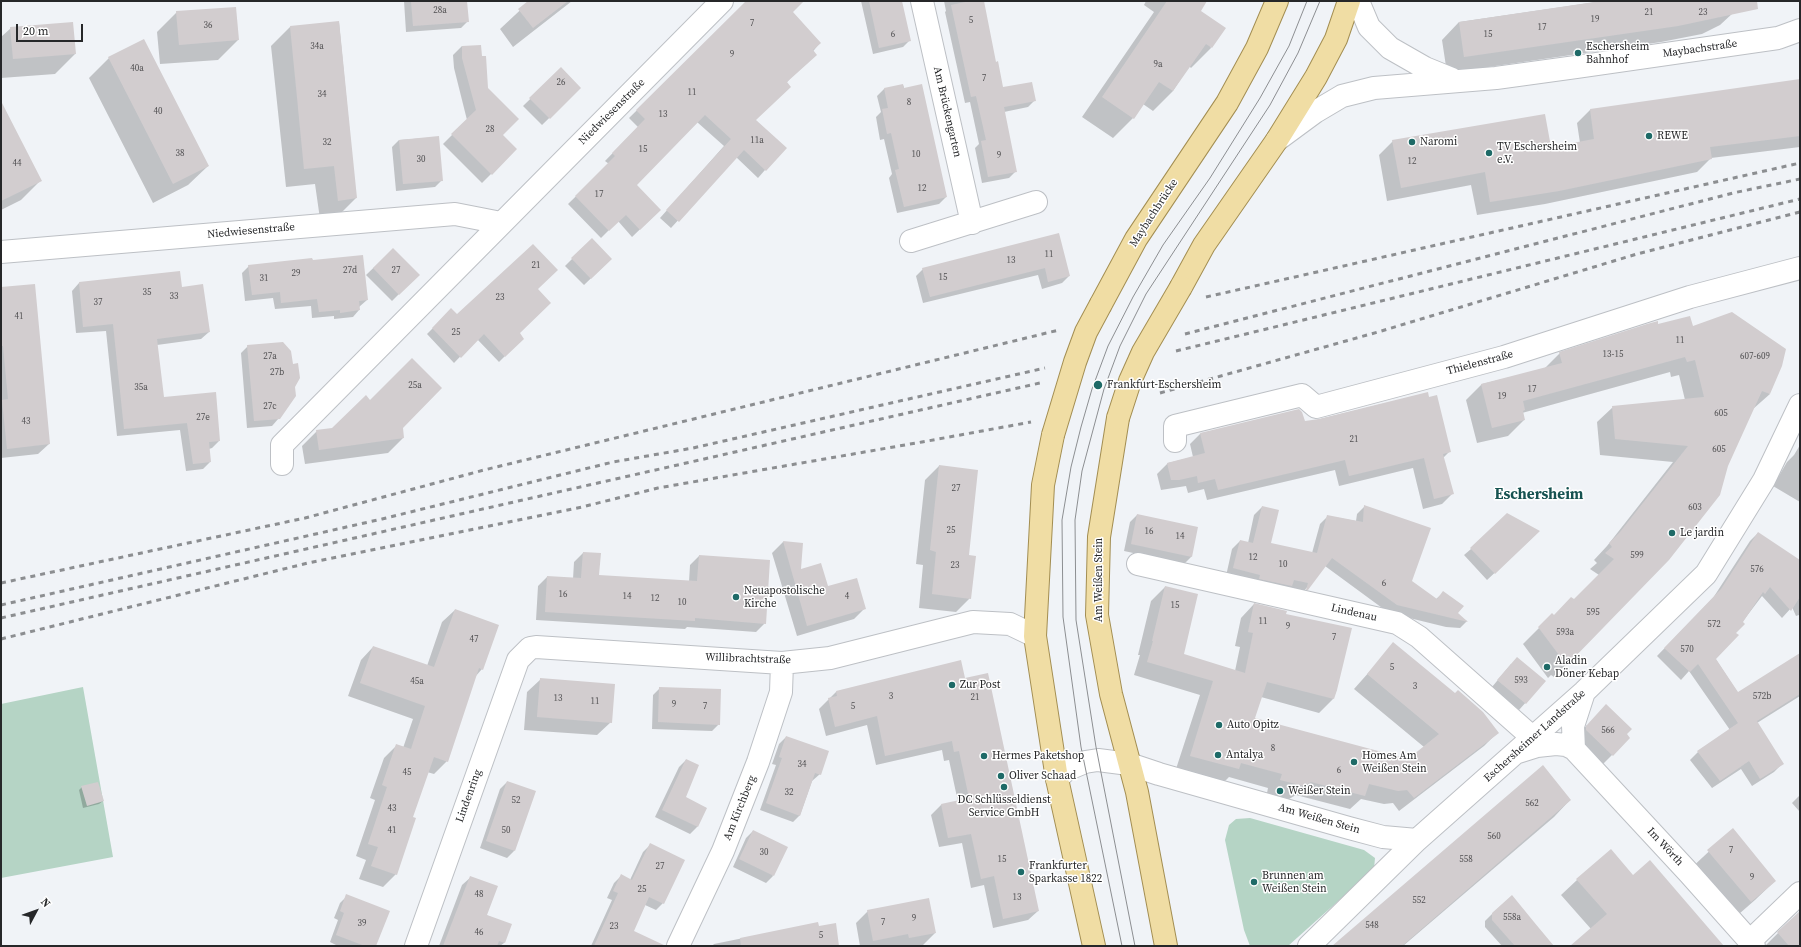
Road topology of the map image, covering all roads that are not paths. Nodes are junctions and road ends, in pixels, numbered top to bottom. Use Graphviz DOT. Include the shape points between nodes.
graph roads {
  1 [pos="722,1"];
  2 [pos="922,1"];
  3 [pos="1277,1"];
  4 [pos="1349,1"];
  5 [pos="1358,1"];
  6 [pos="1800,30"];
  7 [pos="1455,81"];
  8 [pos="1277,140"];
  9 [pos="1036,202"];
  10 [pos="501,223"];
  11 [pos="972,223"];
  12 [pos="911,241"];
  13 [pos="1,252"];
  14 [pos="1800,268"];
  15 [pos="1800,405"];
  16 [pos="1175,441"];
  17 [pos="282,464"];
  18 [pos="1138,564"];
  19 [pos="1035,636"];
  20 [pos="527,650"];
  21 [pos="782,663"];
  22 [pos="1584,692"];
  23 [pos="1525,745"];
  24 [pos="1574,749"];
  25 [pos="1129,764"];
  26 [pos="1057,779"];
  27 [pos="1418,840"];
  28 [pos="1800,893"];
  29 [pos="1752,943"];
  30 [pos="416,946"];
  31 [pos="678,946"];
  32 [pos="1094,946"];
  33 [pos="1166,946"];
  34 [pos="1309,946"];
  1 -- 10 [label="street, Niedwiesenstraße"];
  2 -- 11 [label="street, Am Brückengarten"];
  3 -- 19 [label="main road, Maybachbrücke, bridge" via="1257,48 1227,102 1136,239 1086,332 1074,362 1053,435 1043,485"];
  4 -- 8 [label="main road" via="1336,39"];
  5 -- 7 [label="street, Maybachstraße" via="1369,27 1390,48"];
  6 -- 7 [label="street, Maybachstraße" via="1778,38 1496,78"];
  7 -- 8 [label="street, Maybachstraße" via="1374,88 1342,96"];
  8 -- 25 [label="main road, Am Weißen Stein, bridge" via="1204,245 1143,352 1118,418 1099,537 1097,615 1111,694"];
  9 -- 11 [label="street"];
  10 -- 13 [label="street, Niedwiesenstraße" via="455,214"];
  10 -- 17 [label="street, Niedwiesenstraße" via="282,445"];
  11 -- 12 [label="street"];
  14 -- 16 [label="street, Thielenstraße" via="1690,297 1504,357 1316,407 1302,395 1175,426"];
  15 -- 22 [label="street, Eschersheimer Landstraße" via="1764,480 1706,574"];
  18 -- 23 [label="street, Lindenau" via="1397,623 1419,637"];
  19 -- 21 [label="street, Willibrachtstraße" via="1010,624 973,622 830,658"];
  19 -- 26 [label="main road"];
  20 -- 21 [label="street, Willibrachtstraße" via="536,647"];
  20 -- 30 [label="street, Lindenring" via="518,660"];
  21 -- 31 [label="street, Am Kirchberg" via="781,692 758,762 723,851"];
  22 -- 23 [label="street, Eschersheimer Landstraße"];
  22 -- 24 [label="street" via="1573,726"];
  23 -- 24 [label="street" via="1556,744"];
  23 -- 27 [label="street, Eschersheimer Landstraße"];
  24 -- 29 [label="street, Im Wörth"];
  25 -- 26 [label="street, Am Weißen Stein" via="1098,760 1085,762 1066,770"];
  25 -- 27 [label="street, Am Weißen Stein" via="1383,837"];
  25 -- 33 [label="main road, Am Weißen Stein" via="1138,798"];
  26 -- 32 [label="main road"];
  27 -- 34 [label="street, Eschersheimer Landstraße"];
  28 -- 29 [label="street"];
}
